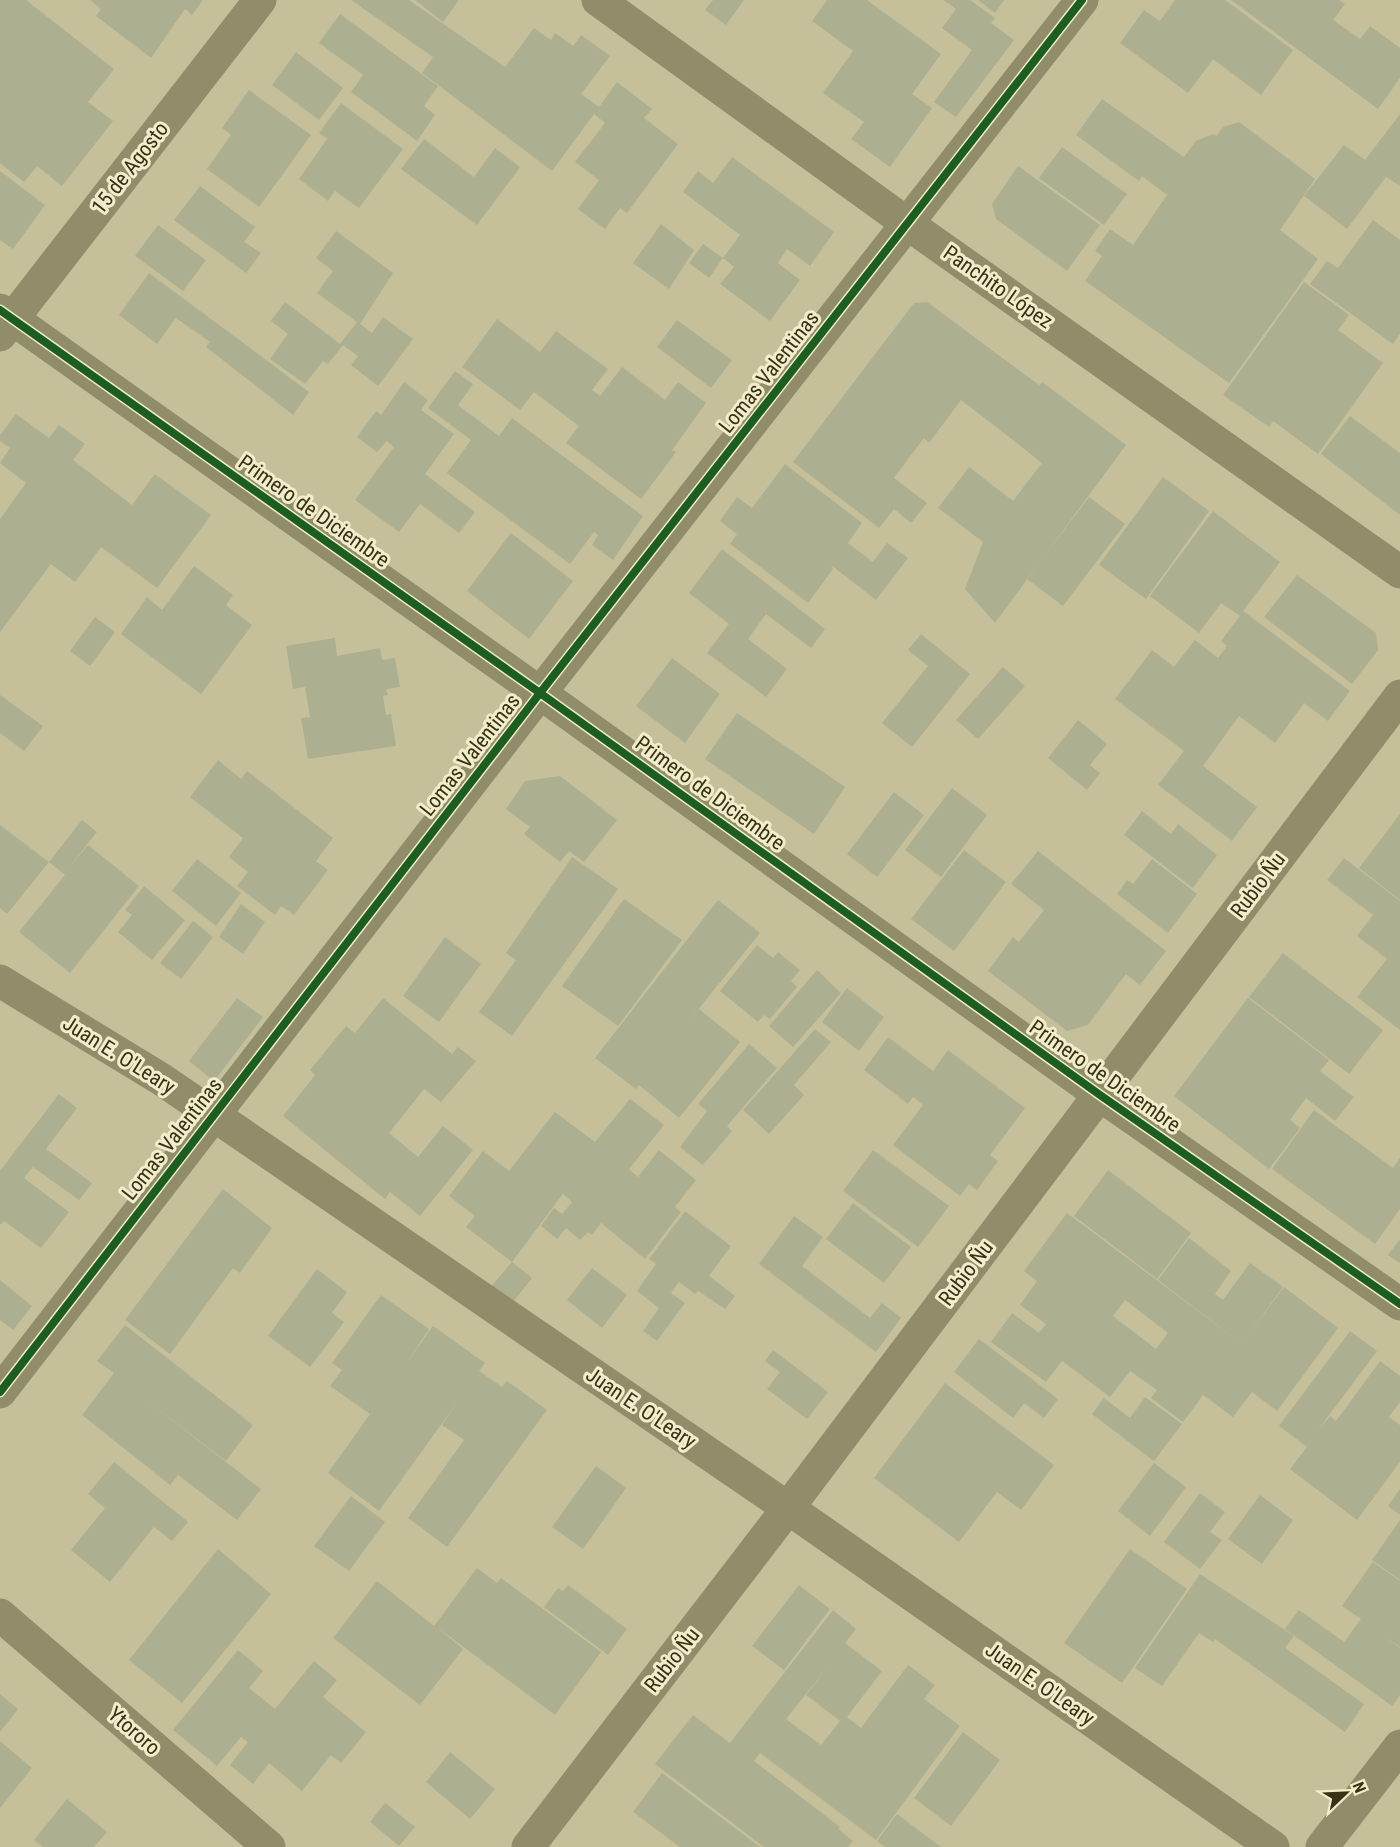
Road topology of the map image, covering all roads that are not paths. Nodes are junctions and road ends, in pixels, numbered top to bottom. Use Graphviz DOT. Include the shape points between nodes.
graph roads {
  1 [pos="260,0"];
  2 [pos="598,0"];
  3 [pos="1082,0"];
  4 [pos="908,224"];
  5 [pos="4,322"];
  6 [pos="1400,572"];
  7 [pos="540,693"];
  8 [pos="1400,696"];
  9 [pos="0,981"];
  10 [pos="1100,1095"];
  11 [pos="213,1115"];
  12 [pos="1400,1304"];
  13 [pos="0,1392"];
  14 [pos="788,1508"];
  15 [pos="0,1615"];
  16 [pos="1400,1746"];
  17 [pos="269,1847"];
  18 [pos="528,1847"];
  19 [pos="1273,1847"];
  20 [pos="1322,1847"];
  1 -- 5 [label="street, 15 de Agosto"];
  2 -- 4 [label="street, Panchito López"];
  3 -- 4 [label="street, Lomas Valentinas"];
  4 -- 6 [label="street, Panchito López"];
  4 -- 7 [label="street, Lomas Valentinas"];
  5 -- 7 [label="street, Primero de Diciembre"];
  7 -- 10 [label="street, Primero de Diciembre"];
  7 -- 11 [label="street, Lomas Valentinas"];
  8 -- 10 [label="street, Rubio Ñu"];
  9 -- 11 [label="street, Juan E. O'Leary"];
  10 -- 12 [label="street, Primero de Diciembre"];
  10 -- 14 [label="street, Rubio Ñu"];
  11 -- 13 [label="street, Lomas Valentinas"];
  11 -- 14 [label="street, Juan E. O'Leary"];
  14 -- 18 [label="street, Rubio Ñu"];
  14 -- 19 [label="street, Juan E. O'Leary"];
  15 -- 17 [label="street, Ytororo"];
  16 -- 20 [label="street"];
}
